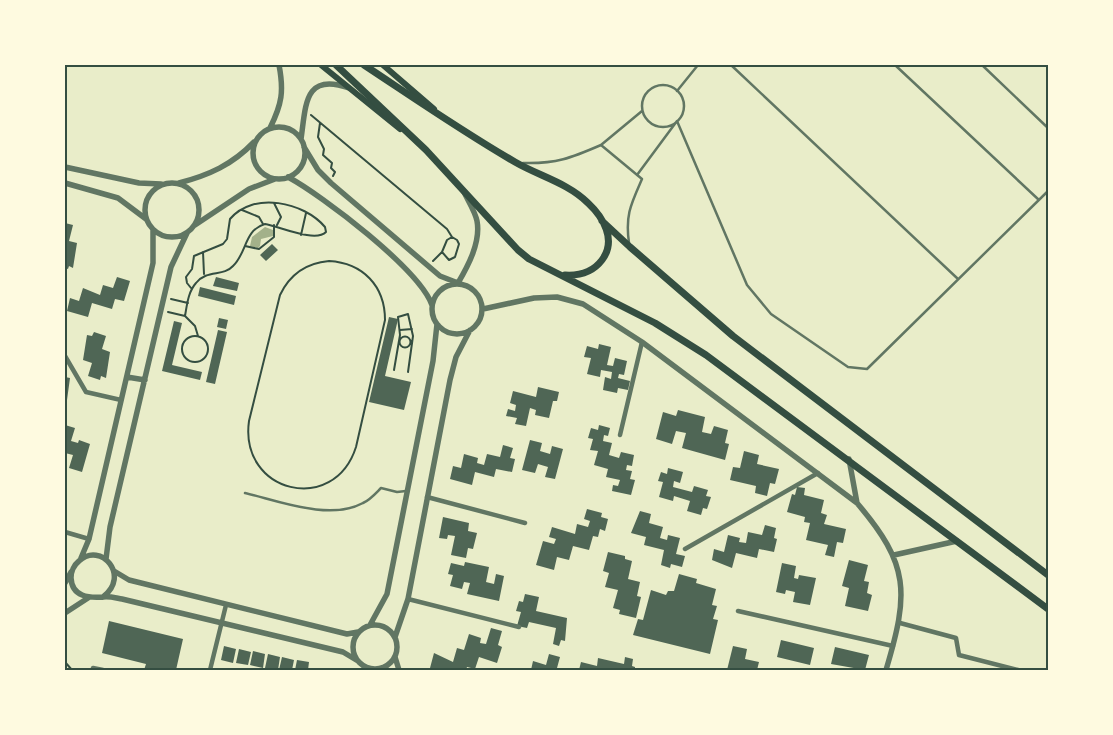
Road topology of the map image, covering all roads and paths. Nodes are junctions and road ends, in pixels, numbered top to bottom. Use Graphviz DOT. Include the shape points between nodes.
graph roads {
  1 [pos="279,65"];
  2 [pos="321,65"];
  3 [pos="336,65"];
  4 [pos="364,65"];
  5 [pos="383,65"];
  6 [pos="698,65"];
  7 [pos="731,65"];
  8 [pos="894,65"];
  9 [pos="982,65"];
  10 [pos="349,88"];
  11 [pos="677,91"];
  12 [pos="305,110"];
  13 [pos="642,111"];
  14 [pos="677,121"];
  15 [pos="320,122"];
  16 [pos="450,122"];
  17 [pos="270,128"];
  18 [pos="1048,128"];
  19 [pos="257,139"];
  20 [pos="300,139"];
  21 [pos="601,145"];
  22 [pos="304,147"];
  23 [pos="426,150"];
  24 [pos="517,163"];
  25 [pos="65,167"];
  26 [pos="637,175"];
  27 [pos="288,177"];
  28 [pos="275,179"];
  29 [pos="65,183"];
  30 [pos="179,183"];
  31 [pos="330,183"];
  32 [pos="161,184"];
  33 [pos="463,190"];
  34 [pos="1048,191"];
  35 [pos="1039,200"];
  36 [pos="274,203"];
  37 [pos="242,210"];
  38 [pos="306,213"];
  39 [pos="146,219"];
  40 [pos="602,221"];
  41 [pos="263,224"];
  42 [pos="276,225"];
  43 [pos="194,227"];
  44 [pos="153,230"];
  45 [pos="187,233"];
  46 [pos="301,235"];
  47 [pos="452,237"];
  48 [pos="245,246"];
  49 [pos="630,247"];
  50 [pos="203,252"];
  51 [pos="442,252"];
  52 [pos="429,267"];
  53 [pos="204,274"];
  54 [pos="562,275"];
  55 [pos="958,279"];
  56 [pos="458,283"];
  57 [pos="191,288"];
  58 [pos="164,297"];
  59 [pos="188,303"];
  60 [pos="277,303"];
  61 [pos="432,305"];
  62 [pos="482,309"];
  63 [pos="161,310"];
  64 [pos="185,316"];
  65 [pos="437,324"];
  66 [pos="412,329"];
  67 [pos="400,330"];
  68 [pos="470,330"];
  69 [pos="198,336"];
  70 [pos="399,341"];
  71 [pos="642,342"];
  72 [pos="412,343"];
  73 [pos="65,356"];
  74 [pos="394,370"];
  75 [pos="408,372"];
  76 [pos="127,377"];
  77 [pos="145,380"];
  78 [pos="121,400"];
  79 [pos="620,435"];
  80 [pos="849,459"];
  81 [pos="818,473"];
  82 [pos="406,491"];
  83 [pos="245,493"];
  84 [pos="427,497"];
  85 [pos="857,503"];
  86 [pos="525,523"];
  87 [pos="65,532"];
  88 [pos="89,539"];
  89 [pos="957,541"];
  90 [pos="685,549"];
  91 [pos="894,555"];
  92 [pos="106,559"];
  93 [pos="80,560"];
  94 [pos="72,571"];
  95 [pos="114,571"];
  96 [pos="1048,575"];
  97 [pos="65,583"];
  98 [pos="103,597"];
  99 [pos="88,598"];
  100 [pos="408,599"];
  101 [pos="226,605"];
  102 [pos="1048,609"];
  103 [pos="738,611"];
  104 [pos="65,613"];
  105 [pos="900,623"];
  106 [pos="222,624"];
  107 [pos="370,625"];
  108 [pos="520,627"];
  109 [pos="358,632"];
  110 [pos="395,637"];
  111 [pos="894,646"];
  112 [pos="395,658"];
  113 [pos="358,661"];
  114 [pos="65,662"];
  115 [pos="92,668"];
  116 [pos="371,669"];
  117 [pos="72,670"];
  118 [pos="103,670"];
  119 [pos="210,670"];
  120 [pos="399,670"];
  121 [pos="886,670"];
  122 [pos="1018,670"];
  1 -- 17 [label="street" via="284,88"];
  2 -- 10 [label="main road"];
  3 -- 23 [label="main road"];
  4 -- 16 [label="main road"];
  5 -- 16 [label="main road"];
  6 -- 11 [label="lane"];
  7 -- 55 [label="lane"];
  8 -- 35 [label="lane"];
  9 -- 18 [label="lane"];
  10 -- 12 [label="street" via="322,83 312,90"];
  10 -- 23 [label="main road"];
  11 -- 13 [label="lane" via="665,85 652,88 644,98"];
  11 -- 14 [label="lane" via="684,109"];
  12 -- 15 [label="path"];
  12 -- 20 [label="street"];
  13 -- 14 [label="lane" via="654,125 666,127"];
  13 -- 21 [label="lane"];
  14 -- 26 [label="lane"];
  14 -- 55 [label="lane" via="747,285 771,314 848,367 868,369"];
  15 -- 31 [label="path" via="318,137 324,149 323,155 332,163 331,168 335,172"];
  15 -- 47 [label="path" via="447,229"];
  16 -- 24 [label="main road"];
  17 -- 19 [label="street"];
  17 -- 20 [label="street" via="287,129"];
  19 -- 28 [label="street" via="253,147 255,164 260,171"];
  19 -- 30 [label="street" via="216,172"];
  20 -- 22 [label="street"];
  21 -- 24 [label="lane" via="570,159 549,164"];
  21 -- 26 [label="lane"];
  22 -- 27 [label="street" via="303,164"];
  22 -- 31 [label="street"];
  23 -- 33 [label="main road"];
  24 -- 40 [label="main road" via="576,193"];
  25 -- 32 [label="street" via="139,183"];
  26 -- 49 [label="lane" via="642,179 628,212 626,226"];
  27 -- 28 [label="street"];
  27 -- 61 [label="street" via="326,200 414,276 428,293"];
  28 -- 43 [label="street" via="249,189"];
  29 -- 39 [label="street" via="118,198"];
  30 -- 32 [label="street"];
  30 -- 43 [label="street" via="187,187 198,201 200,210"];
  31 -- 52 [label="street"];
  32 -- 39 [label="street" via="145,202"];
  33 -- 54 [label="main road" via="518,250 539,265"];
  33 -- 56 [label="street" via="477,221 469,264"];
  34 -- 35 [label="lane"];
  35 -- 55 [label="lane"];
  36 -- 37 [label="path" via="259,203"];
  36 -- 38 [label="path" via="292,206"];
  36 -- 42 [label="path" via="281,218"];
  37 -- 41 [label="path" via="260,218"];
  37 -- 50 [label="path" via="230,219 225,242"];
  38 -- 46 [label="path"];
  38 -- 46 [label="path" via="324,224 326,232 323,235"];
  39 -- 44 [label="street"];
  40 -- 49 [label="main road"];
  40 -- 54 [label="main road" via="608,237 604,256 593,270"];
  41 -- 42 [label="path"];
  41 -- 48 [label="path" via="249,236"];
  42 -- 46 [label="path"];
  42 -- 48 [label="path" via="274,237 260,250"];
  43 -- 45 [label="street"];
  44 -- 45 [label="street" via="170,237"];
  44 -- 76 [label="street" via="153,263"];
  45 -- 58 [label="street" via="171,267"];
  47 -- 51 [label="path"];
  47 -- 51 [label="path" via="459,244 455,257 449,260"];
  48 -- 53 [label="path" via="230,269"];
  49 -- 96 [label="main road" via="767,362"];
  50 -- 53 [label="path"];
  50 -- 57 [label="path" via="194,256 186,277"];
  51 -- 52 [label="path"];
  52 -- 56 [label="street" via="440,276"];
  53 -- 57 [label="path"];
  54 -- 80 [label="main road" via="656,323 706,355"];
  56 -- 61 [label="street" via="438,292"];
  56 -- 62 [label="street" via="476,291"];
  57 -- 59 [label="path"];
  58 -- 59 [label="path"];
  58 -- 63 [label="street"];
  59 -- 64 [label="path"];
  60 -- 60 [label="path" via="284,286 296,273 312,264 329,261 348,264 364,272 376,285 384,302 384,328 354,455 337,476 313,488 295,488 277,482 257,464 250,448 249,421"];
  61 -- 65 [label="street"];
  62 -- 68 [label="street" via="479,321"];
  62 -- 71 [label="street" via="534,298 557,297 583,304"];
  63 -- 64 [label="path"];
  63 -- 77 [label="street"];
  64 -- 69 [label="path" via="195,326"];
  65 -- 68 [label="street" via="456,334"];
  65 -- 82 [label="street" via="433,361"];
  66 -- 67 [label="path"];
  66 -- 67 [label="path" via="408,314 398,316"];
  66 -- 72 [label="path"];
  67 -- 70 [label="path"];
  68 -- 84 [label="street" via="456,358"];
  69 -- 69 [label="path" via="187,338 182,349 186,359 192,362 203,360 208,350 207,344"];
  70 -- 72 [label="path" via="406,347"];
  70 -- 72 [label="path" via="405,337"];
  70 -- 74 [label="path"];
  71 -- 79 [label="street"];
  71 -- 81 [label="street"];
  72 -- 75 [label="path"];
  73 -- 78 [label="street" via="86,392"];
  76 -- 77 [label="street"];
  76 -- 78 [label="street"];
  77 -- 92 [label="street" via="110,527"];
  78 -- 88 [label="street"];
  80 -- 85 [label="street"];
  80 -- 89 [label="main road"];
  81 -- 85 [label="street"];
  81 -- 90 [label="street"];
  82 -- 83 [label="lane" via="382,488 364,503 328,512"];
  82 -- 107 [label="street" via="387,594"];
  84 -- 86 [label="street"];
  84 -- 100 [label="street"];
  85 -- 91 [label="street" via="880,530"];
  87 -- 88 [label="street"];
  88 -- 93 [label="street"];
  89 -- 91 [label="street"];
  89 -- 102 [label="main road"];
  91 -- 105 [label="street" via="900,573"];
  92 -- 93 [label="street" via="92,555"];
  92 -- 95 [label="street"];
  93 -- 94 [label="street"];
  94 -- 97 [label="street"];
  94 -- 99 [label="street" via="76,591"];
  95 -- 98 [label="street" via="113,586"];
  95 -- 101 [label="street" via="130,580"];
  98 -- 99 [label="street"];
  98 -- 106 [label="street"];
  99 -- 104 [label="street"];
  100 -- 108 [label="street"];
  100 -- 110 [label="street"];
  101 -- 106 [label="street"];
  101 -- 109 [label="street" via="347,634"];
  103 -- 111 [label="street"];
  105 -- 111 [label="street"];
  105 -- 122 [label="street" via="956,638 959,655"];
  106 -- 113 [label="street" via="343,652"];
  106 -- 119 [label="street"];
  107 -- 109 [label="street"];
  107 -- 110 [label="street" via="385,627"];
  109 -- 113 [label="street" via="353,647"];
  110 -- 112 [label="street" via="398,644"];
  111 -- 121 [label="street"];
  112 -- 116 [label="street" via="385,667"];
  112 -- 120 [label="street"];
  113 -- 116 [label="street"];
  114 -- 117 [label="path"];
  115 -- 118 [label="street"];
}
